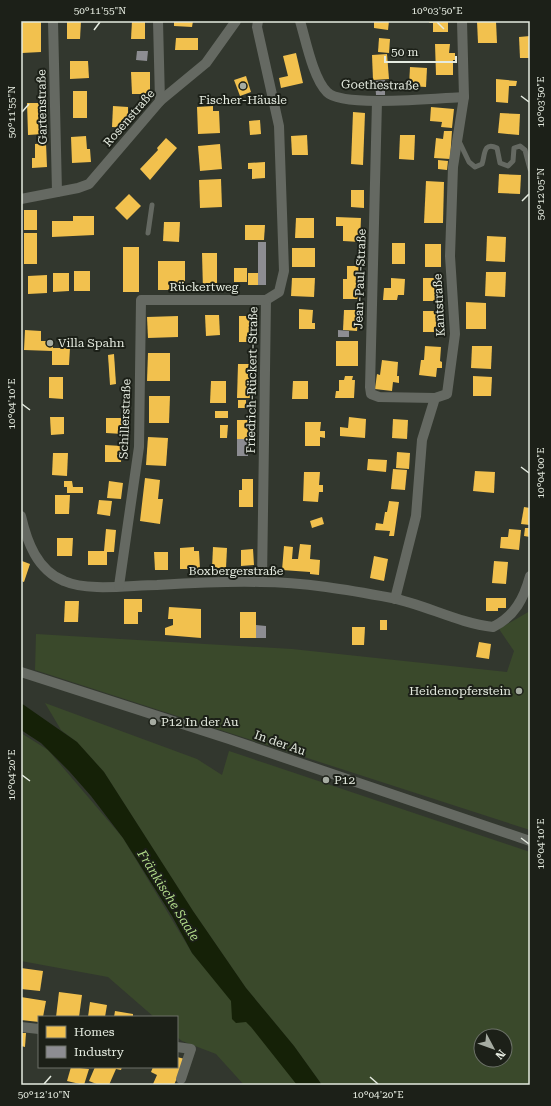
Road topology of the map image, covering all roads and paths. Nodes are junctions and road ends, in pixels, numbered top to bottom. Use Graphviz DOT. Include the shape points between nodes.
graph roads {
  1 [pos="53,21"];
  2 [pos="158,21"];
  3 [pos="236,21"];
  4 [pos="258,21"];
  5 [pos="300,21"];
  6 [pos="462,21"];
  7 [pos="464,97"];
  8 [pos="160,101"];
  9 [pos="377,101"];
  10 [pos="458,138"];
  11 [pos="530,169"];
  12 [pos="57,192"];
  13 [pos="21,199"];
  14 [pos="152,205"];
  15 [pos="148,233"];
  16 [pos="141,300"];
  17 [pos="266,300"];
  18 [pos="435,398"];
  19 [pos="21,516"];
  20 [pos="530,576"];
  21 [pos="262,582"];
  22 [pos="119,586"];
  23 [pos="395,599"];
  24 [pos="21,672"];
  25 [pos="530,841"];
  26 [pos="21,1027"];
  27 [pos="38,1029"];
  28 [pos="178,1047"];
  29 [pos="181,1079"];
  1 -- 12 [label="street, Gartenstraße"];
  2 -- 8 [label="street"];
  3 -- 8 [label="street, Rosenstraße" via="206,63"];
  4 -- 17 [label="street, Friedrich-Rückert-Straße" via="257,27 279,126 283,207 284,271 279,292"];
  5 -- 9 [label="street, Goethestraße" via="318,79 326,92 344,100"];
  6 -- 7 [label="street, Kantstraße"];
  7 -- 9 [label="street, Goethestraße"];
  7 -- 10 [label="street, Kantstraße"];
  8 -- 12 [label="street, Rosenstraße" via="89,184"];
  9 -- 18 [label="street, Jean-Paul-Straße" via="371,394 379,397"];
  10 -- 11 [label="lane" via="472,166 482,164 484,152 489,146 497,148 502,165 510,166 514,148 520,146 525,150"];
  10 -- 18 [label="street, Kantstraße" via="453,167 450,256 455,334 447,394"];
  12 -- 13 [label="street, Rosenstraße"];
  14 -- 15 [label="lane"];
  16 -- 17 [label="street, Rückertweg"];
  16 -- 22 [label="street, Schillerstraße" via="139,447"];
  17 -- 21 [label="street, Friedrich-Rückert-Straße"];
  18 -- 23 [label="street" via="422,440 416,516"];
  19 -- 22 [label="street, Boxbergerstraße" via="29,546 36,558 53,575 75,585"];
  20 -- 23 [label="street, Boxbergerstraße" via="526,590 513,613 493,627"];
  21 -- 22 [label="street, Boxbergerstraße"];
  21 -- 23 [label="street, Boxbergerstraße" via="353,590"];
  24 -- 25 [label="street, In der Au"];
  26 -- 27 [label="street"];
  28 -- 29 [label="street" via="191,1049"];
}
